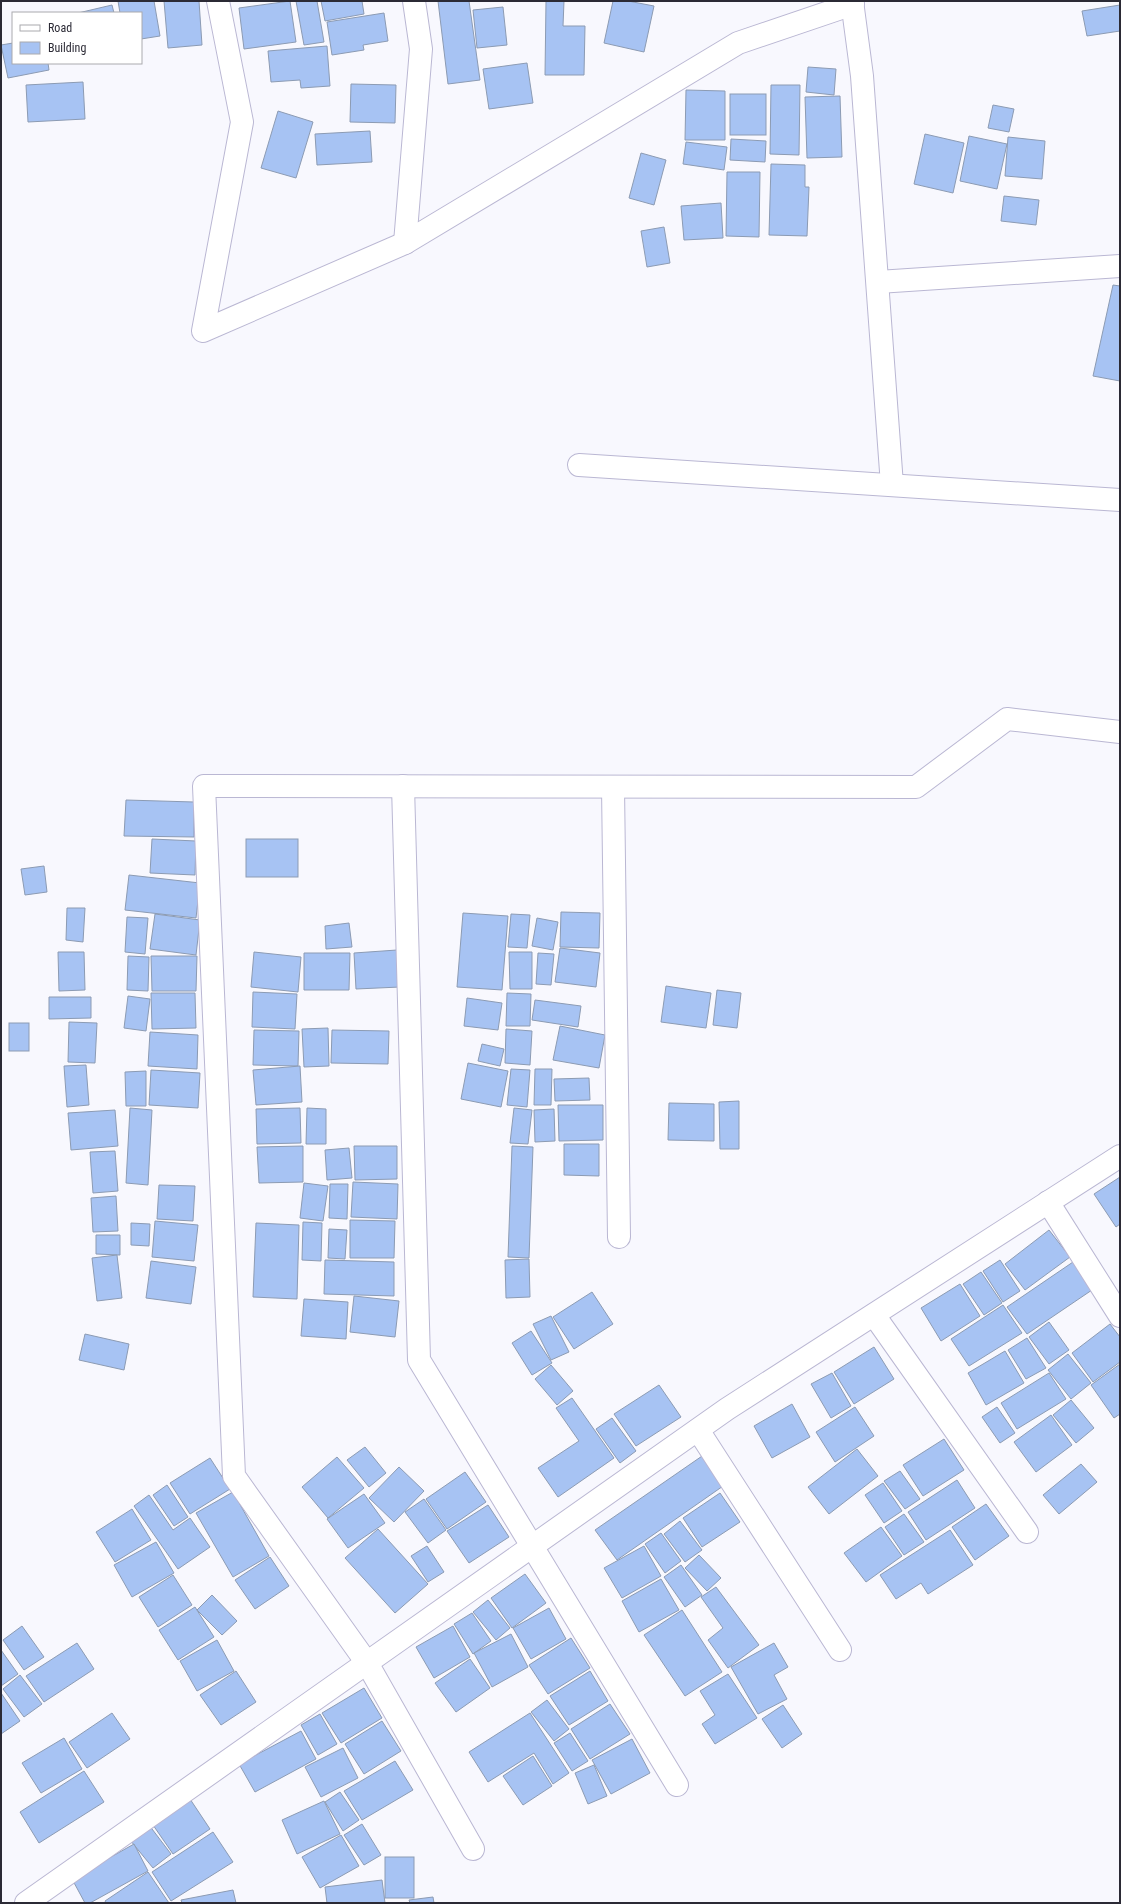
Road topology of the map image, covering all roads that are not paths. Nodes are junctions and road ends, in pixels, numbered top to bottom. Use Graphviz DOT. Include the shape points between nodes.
graph roads {
  1 [pos="218,1"];
  2 [pos="414,1"];
  3 [pos="853,2"];
  4 [pos="405,243"];
  5 [pos="1120,266"];
  6 [pos="878,282"];
  7 [pos="580,465"];
  8 [pos="892,485"];
  9 [pos="1120,500"];
  10 [pos="1120,732"];
  11 [pos="403,786"];
  12 [pos="613,787"];
  13 [pos="1120,1156"];
  14 [pos="1048,1202"];
  15 [pos="619,1237"];
  16 [pos="874,1314"];
  17 [pos="1120,1316"];
  18 [pos="698,1430"];
  19 [pos="1027,1532"];
  20 [pos="531,1547"];
  21 [pos="840,1650"];
  22 [pos="367,1663"];
  23 [pos="677,1785"];
  24 [pos="473,1849"];
  25 [pos="26,1903"];
  1 -- 4 [label="street" via="242,122 203,331"];
  2 -- 4 [label="street" via="421,49"];
  3 -- 4 [label="street" via="738,43"];
  3 -- 6 [label="street" via="862,76"];
  5 -- 6 [label="street"];
  6 -- 8 [label="street"];
  7 -- 8 [label="street"];
  8 -- 9 [label="street"];
  10 -- 12 [label="street" via="1007,719 916,787"];
  11 -- 12 [label="street"];
  11 -- 20 [label="street" via="419,1360"];
  11 -- 22 [label="street" via="204,786 234,1476"];
  12 -- 15 [label="street"];
  13 -- 14 [label="street"];
  14 -- 16 [label="street"];
  14 -- 17 [label="street"];
  16 -- 18 [label="street"];
  16 -- 19 [label="street"];
  18 -- 20 [label="street"];
  18 -- 21 [label="street"];
  20 -- 22 [label="street"];
  20 -- 23 [label="street"];
  22 -- 24 [label="street"];
  22 -- 25 [label="street"];
}
